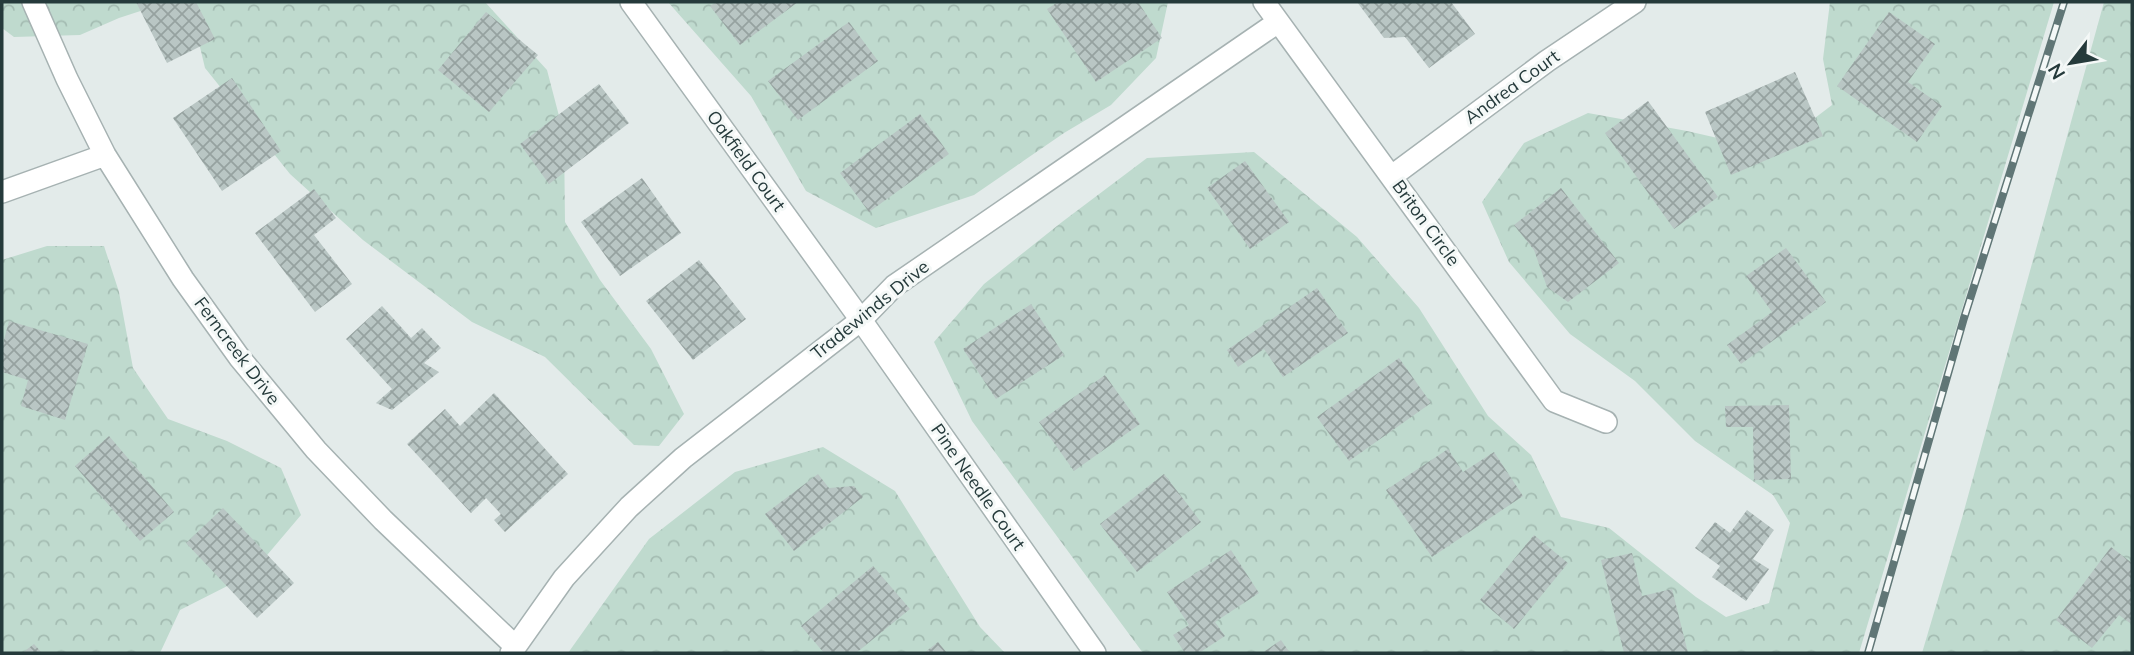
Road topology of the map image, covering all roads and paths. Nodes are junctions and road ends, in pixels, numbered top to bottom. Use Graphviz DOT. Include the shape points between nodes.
graph roads {
  1 [pos="33,2"];
  2 [pos="631,2"];
  3 [pos="1264,2"];
  4 [pos="1635,2"];
  5 [pos="1278,22"];
  6 [pos="105,155"];
  7 [pos="1392,176"];
  8 [pos="2,192"];
  9 [pos="861,320"];
  10 [pos="1606,422"];
  11 [pos="513,650"];
  12 [pos="1095,653"];
  1 -- 6 [label="street, Ferncreek Drive"];
  2 -- 9 [label="street, Oakfield Court"];
  3 -- 5 [label="street, Briton Circle"];
  4 -- 7 [label="street, Andrea Court"];
  5 -- 7 [label="street, Briton Circle"];
  5 -- 9 [label="street, Tradewinds Drive" via="894,286"];
  6 -- 8 [label="street"];
  6 -- 11 [label="street, Ferncreek Drive" via="183,279 316,450"];
  7 -- 10 [label="street, Briton Circle" via="1555,401"];
  9 -- 11 [label="street, Tradewinds Drive" via="683,458 629,507 564,578"];
  9 -- 12 [label="street, Pine Needle Court"];
}
